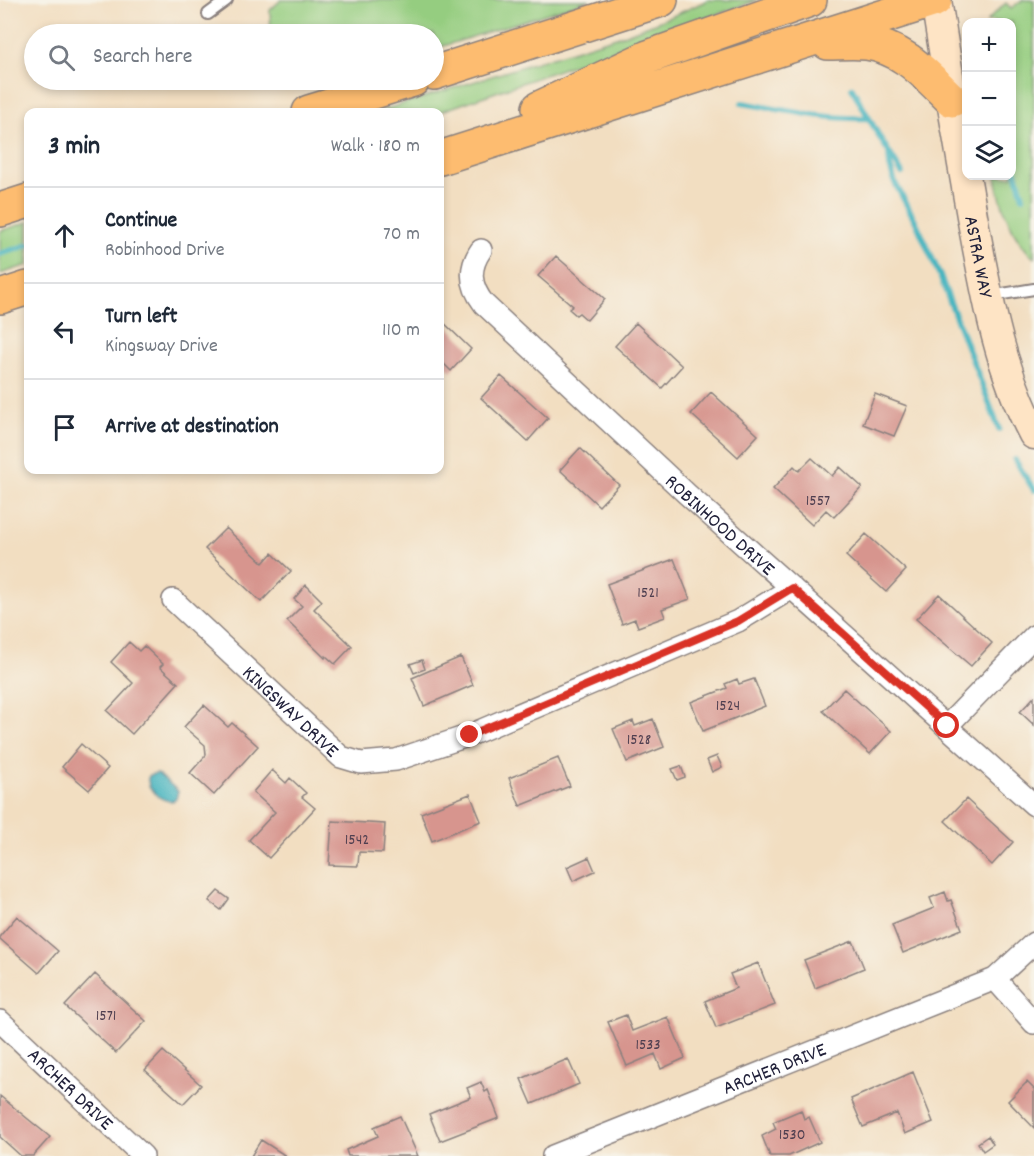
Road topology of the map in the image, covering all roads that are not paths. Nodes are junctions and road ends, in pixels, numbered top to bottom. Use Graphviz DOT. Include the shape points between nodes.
graph roads {
  1 [pos="227,0"];
  2 [pos="661,0"];
  3 [pos="810,0"];
  4 [pos="936,0"];
  5 [pos="208,14"];
  6 [pos="805,43"];
  7 [pos="444,70"];
  8 [pos="380,90"];
  9 [pos="952,100"];
  10 [pos="322,108"];
  11 [pos="444,155"];
  12 [pos="444,156"];
  13 [pos="24,202"];
  14 [pos="0,210"];
  15 [pos="481,250"];
  16 [pos="24,289"];
  17 [pos="1034,289"];
  18 [pos="0,297"];
  19 [pos="987,297"];
  20 [pos="1034,434"];
  21 [pos="792,588"];
  22 [pos="173,600"];
  23 [pos="1034,636"];
  24 [pos="947,726"];
  25 [pos="1034,805"];
  26 [pos="1034,944"];
  27 [pos="995,979"];
  28 [pos="0,1021"];
  29 [pos="1034,1023"];
  30 [pos="143,1156"];
  31 [pos="553,1156"];
  1 -- 5 [label="lane"];
  2 -- 7 [label="highway"];
  3 -- 11 [label="highway" via="648,57"];
  4 -- 6 [label="highway"];
  4 -- 9 [label="street, ASTRA WAY"];
  6 -- 9 [label="highway" via="865,43 896,51"];
  6 -- 12 [label="highway"];
  8 -- 10 [label="highway"];
  9 -- 19 [label="street, ASTRA WAY"];
  13 -- 14 [label="highway"];
  15 -- 21 [label="street, ROBINHOOD DRIVE" via="472,276 484,304"];
  16 -- 18 [label="highway"];
  17 -- 19 [label="lane"];
  19 -- 20 [label="street, ASTRA WAY" via="1011,385"];
  21 -- 22 [label="street, KINGSWAY DRIVE" via="738,621 470,735 396,760 361,763 341,757"];
  21 -- 24 [label="street, ROBINHOOD DRIVE"];
  23 -- 24 [label="street"];
  24 -- 25 [label="street, ROBINHOOD DRIVE"];
  26 -- 27 [label="street"];
  27 -- 29 [label="street"];
  27 -- 31 [label="street, ARCHER DRIVE"];
  28 -- 30 [label="street, ARCHER DRIVE"];
}
